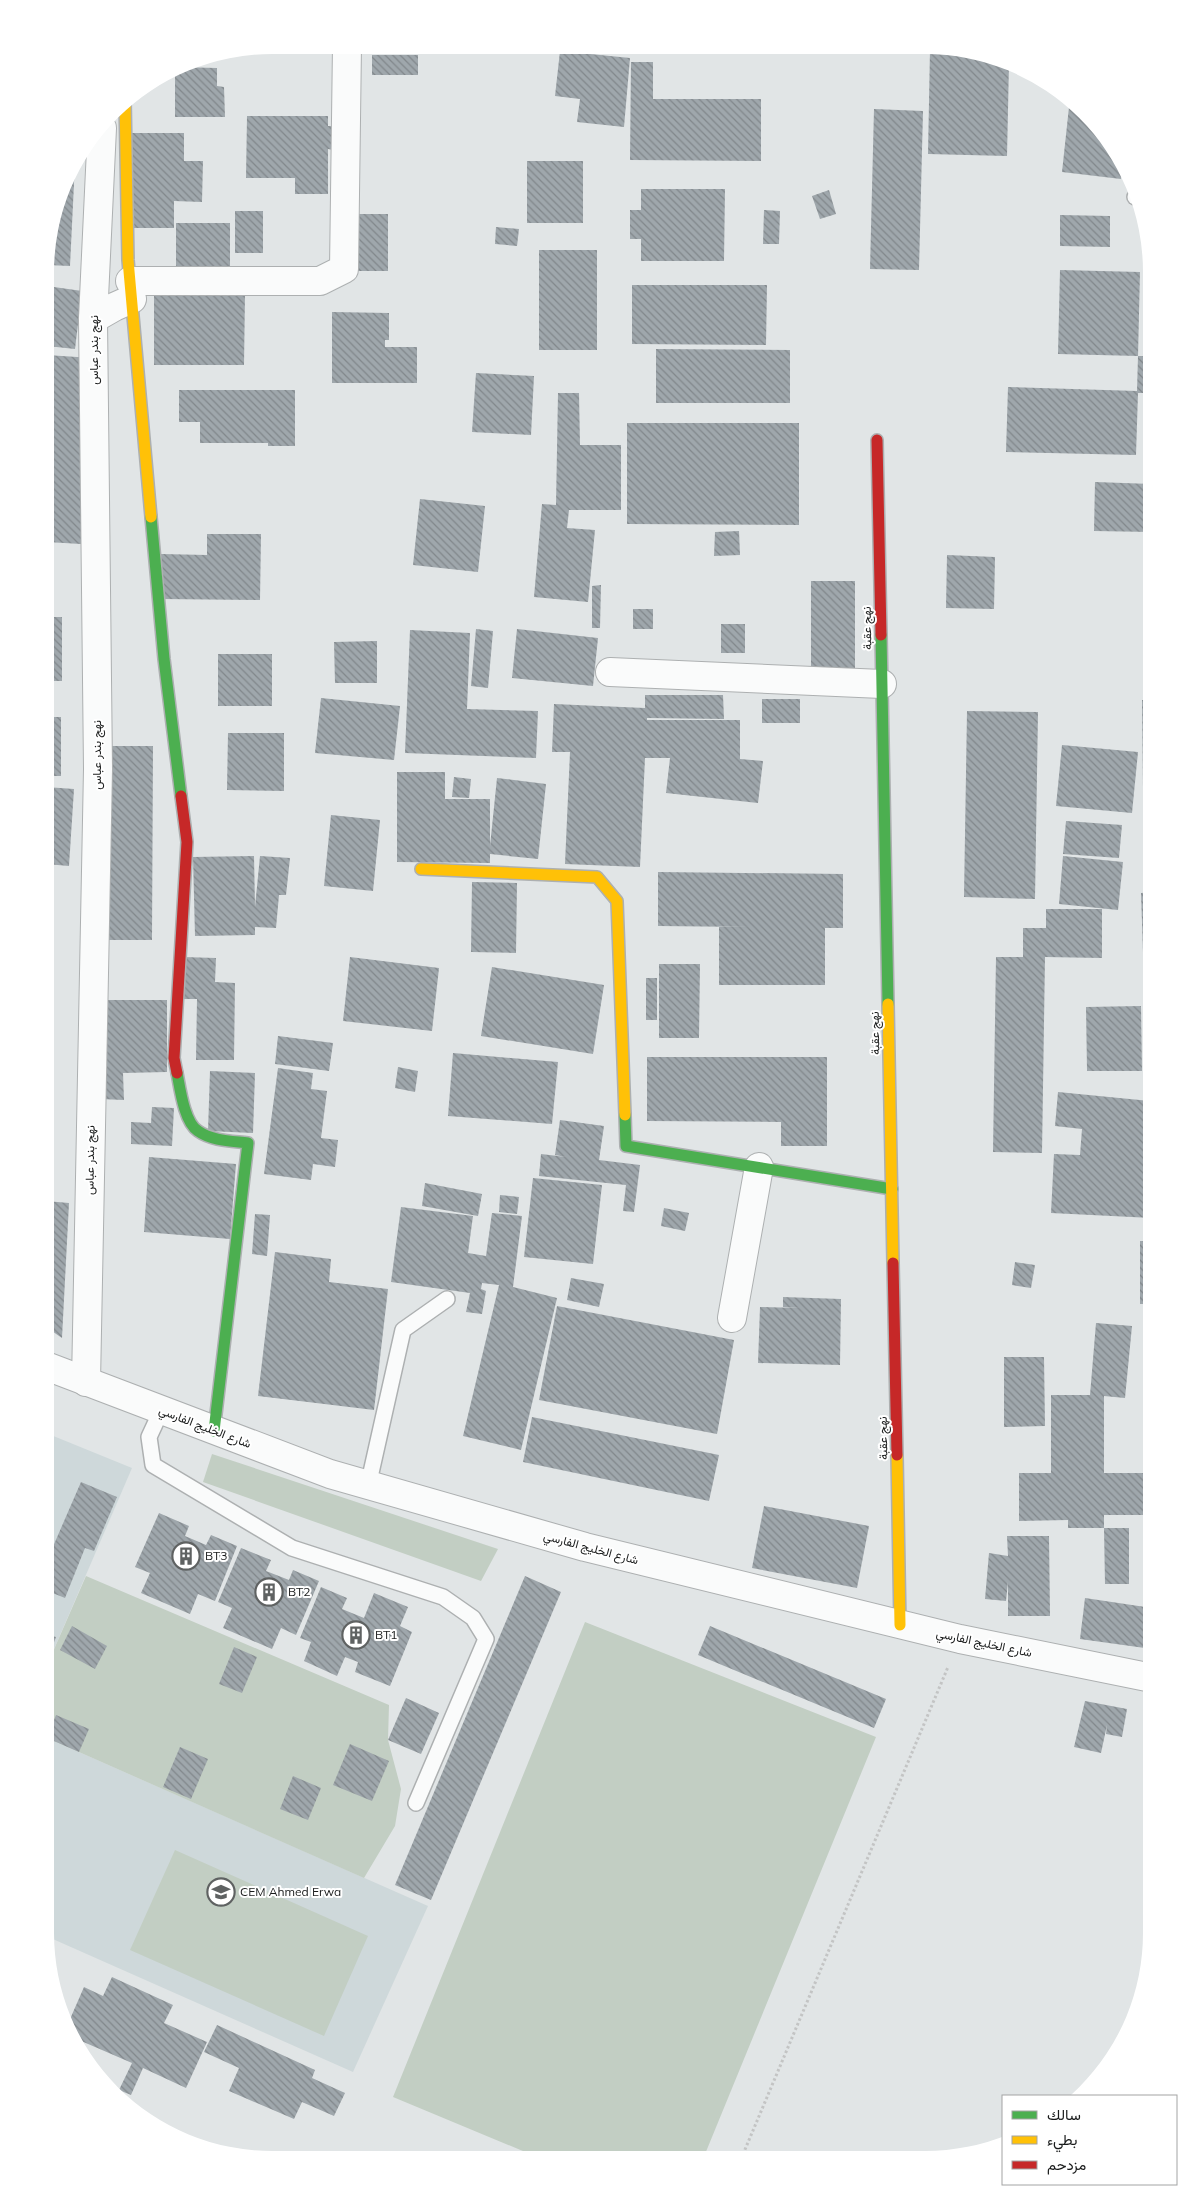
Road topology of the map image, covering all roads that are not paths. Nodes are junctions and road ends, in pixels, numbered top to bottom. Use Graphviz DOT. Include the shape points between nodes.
graph roads {
  1 [pos="347,54"];
  2 [pos="125,111"];
  3 [pos="102,136"];
  4 [pos="131,290"];
  5 [pos="93,319"];
  6 [pos="878,440"];
  7 [pos="610,672"];
  8 [pos="882,684"];
  9 [pos="421,869"];
  10 [pos="759,1167"];
  11 [pos="892,1189"];
  12 [pos="447,1299"];
  13 [pos="732,1318"];
  14 [pos="54,1369"];
  15 [pos="86,1382"];
  16 [pos="162,1411"];
  17 [pos="214,1431"];
  18 [pos="368,1486"];
  19 [pos="900,1625"];
  20 [pos="1143,1676"];
  21 [pos="416,1803"];
  1 -- 4 [label="street" via="344,269 320,281"];
  2 -- 4 [label="street"];
  3 -- 5 [label="street, نهج بندر عباس"];
  4 -- 5 [label="street"];
  4 -- 17 [label="street" via="164,659 188,842 174,1058 185,1110 197,1131 217,1139 248,1143"];
  5 -- 15 [label="street, نهج بندر عباس" via="98,769"];
  6 -- 8 [label="street, نهج عقبة"];
  7 -- 8 [label="street"];
  8 -- 11 [label="street, نهج عقبة"];
  9 -- 10 [label="street" via="597,877 618,901 626,1146"];
  10 -- 11 [label="street"];
  10 -- 13 [label="street"];
  11 -- 19 [label="street, نهج عقبة"];
  12 -- 18 [label="lane" via="403,1330"];
  14 -- 15 [label="street, شارع الخليج الفارسي"];
  15 -- 16 [label="street, شارع الخليج الفارسي"];
  16 -- 17 [label="street, شارع الخليج الفارسي"];
  16 -- 21 [label="lane" via="149,1437 153,1465 292,1548 443,1597 473,1618 486,1639"];
  17 -- 18 [label="street, شارع الخليج الفارسي"];
  18 -- 19 [label="street, شارع الخليج الفارسي" via="585,1547"];
  19 -- 20 [label="street, شارع الخليج الفارسي"];
}
